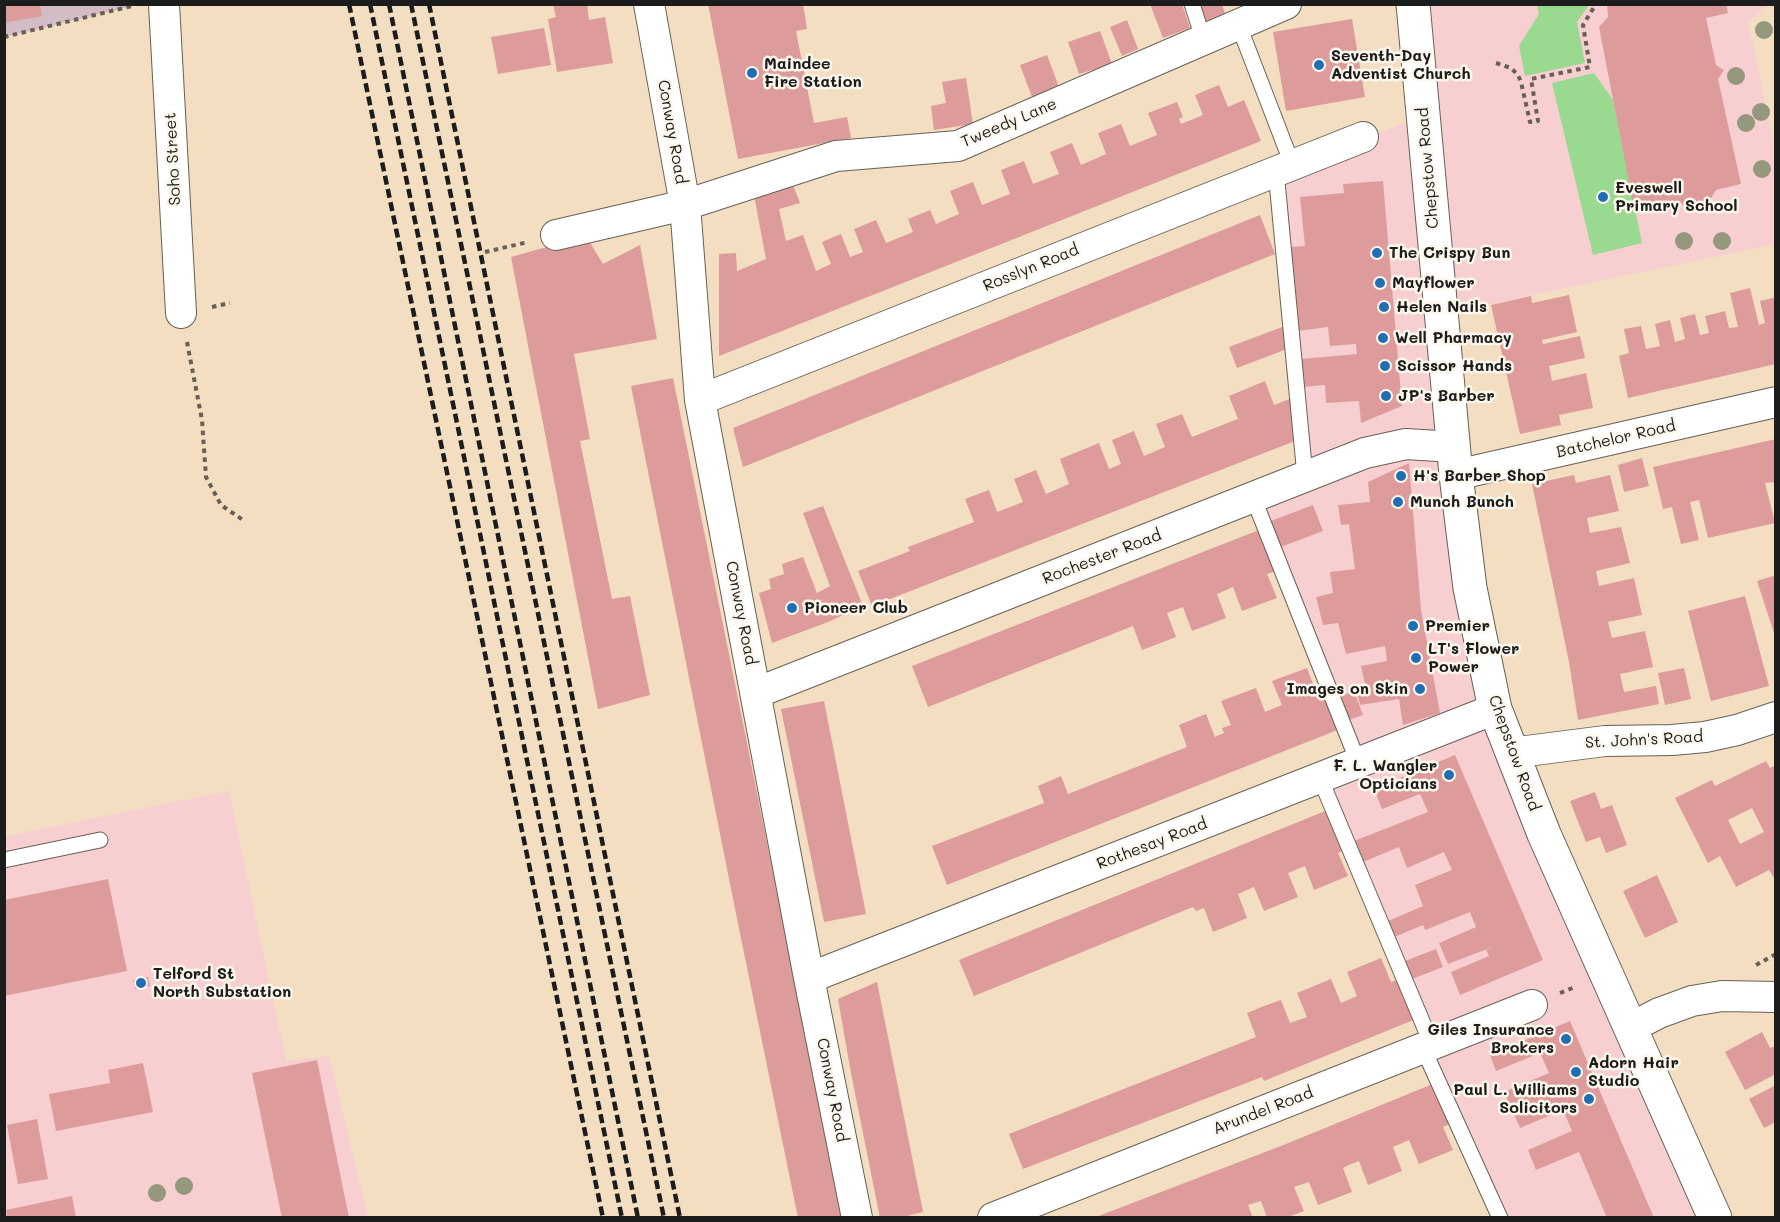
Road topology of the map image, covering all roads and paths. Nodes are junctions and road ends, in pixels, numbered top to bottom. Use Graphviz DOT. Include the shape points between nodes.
graph roads {
  1 [pos="137,4"];
  2 [pos="164,4"];
  3 [pos="649,4"];
  4 [pos="1192,4"];
  5 [pos="1286,4"];
  6 [pos="1413,4"];
  7 [pos="1596,4"];
  8 [pos="1239,26"];
  9 [pos="4,37"];
  10 [pos="1204,40"];
  11 [pos="1496,63"];
  12 [pos="1363,137"];
  13 [pos="1284,167"];
  14 [pos="685,205"];
  15 [pos="556,235"];
  16 [pos="485,252"];
  17 [pos="181,313"];
  18 [pos="700,400"];
  19 [pos="1776,402"];
  20 [pos="1455,461"];
  21 [pos="1305,476"];
  22 [pos="1253,497"];
  23 [pos="243,520"];
  24 [pos="756,693"];
  25 [pos="1495,709"];
  26 [pos="1776,717"];
  27 [pos="1511,753"];
  28 [pos="1358,762"];
  29 [pos="1320,778"];
  30 [pos="100,840"];
  31 [pos="4,860"];
  32 [pos="809,978"];
  33 [pos="1776,997"];
  34 [pos="1532,1005"];
  35 [pos="1630,1028"];
  36 [pos="1427,1046"];
  37 [pos="857,1218"];
  38 [pos="993,1218"];
  39 [pos="1500,1218"];
  40 [pos="1714,1218"];
  1 -- 9 [label="path"];
  2 -- 17 [label="street, Soho Street"];
  3 -- 14 [label="street, Conway Road"];
  4 -- 10 [label="lane"];
  5 -- 8 [label="street, Tweedy Lane"];
  6 -- 20 [label="main road, Chepstow Road"];
  7 -- 11 [label="path" via="1583,25 1590,67 1531,79 1538,121 1530,122 1518,75"];
  8 -- 10 [label="street, Tweedy Lane"];
  8 -- 13 [label="lane"];
  10 -- 14 [label="street, Tweedy Lane" via="958,146 836,156"];
  12 -- 13 [label="street, Rosslyn Road"];
  13 -- 18 [label="street, Rosslyn Road"];
  13 -- 21 [label="lane"];
  14 -- 15 [label="street"];
  14 -- 18 [label="street, Conway Road"];
  15 -- 16 [label="path"];
  17 -- 23 [label="path" via="202,420 206,477 221,505"];
  18 -- 24 [label="street, Conway Road"];
  19 -- 20 [label="street, Batchelor Road"];
  20 -- 21 [label="street, Rochester Road" via="1406,444 1365,453"];
  20 -- 25 [label="main road, Chepstow Road" via="1470,588"];
  21 -- 22 [label="street, Rochester Road"];
  22 -- 24 [label="street, Rochester Road"];
  22 -- 28 [label="lane"];
  24 -- 32 [label="street, Conway Road"];
  25 -- 27 [label="main road, Chepstow Road"];
  25 -- 28 [label="street, Rothesay Road"];
  26 -- 27 [label="street, St. John's Road" via="1705,737 1605,741"];
  27 -- 35 [label="main road, Chepstow Road"];
  28 -- 29 [label="street, Rothesay Road"];
  29 -- 32 [label="street, Rothesay Road"];
  29 -- 36 [label="lane"];
  30 -- 31 [label="lane"];
  32 -- 37 [label="street, Conway Road"];
  33 -- 35 [label="street" via="1692,1000"];
  34 -- 36 [label="street, Arundel Road"];
  35 -- 40 [label="main road, Chepstow Road"];
  36 -- 38 [label="street, Arundel Road"];
  36 -- 39 [label="lane"];
}
